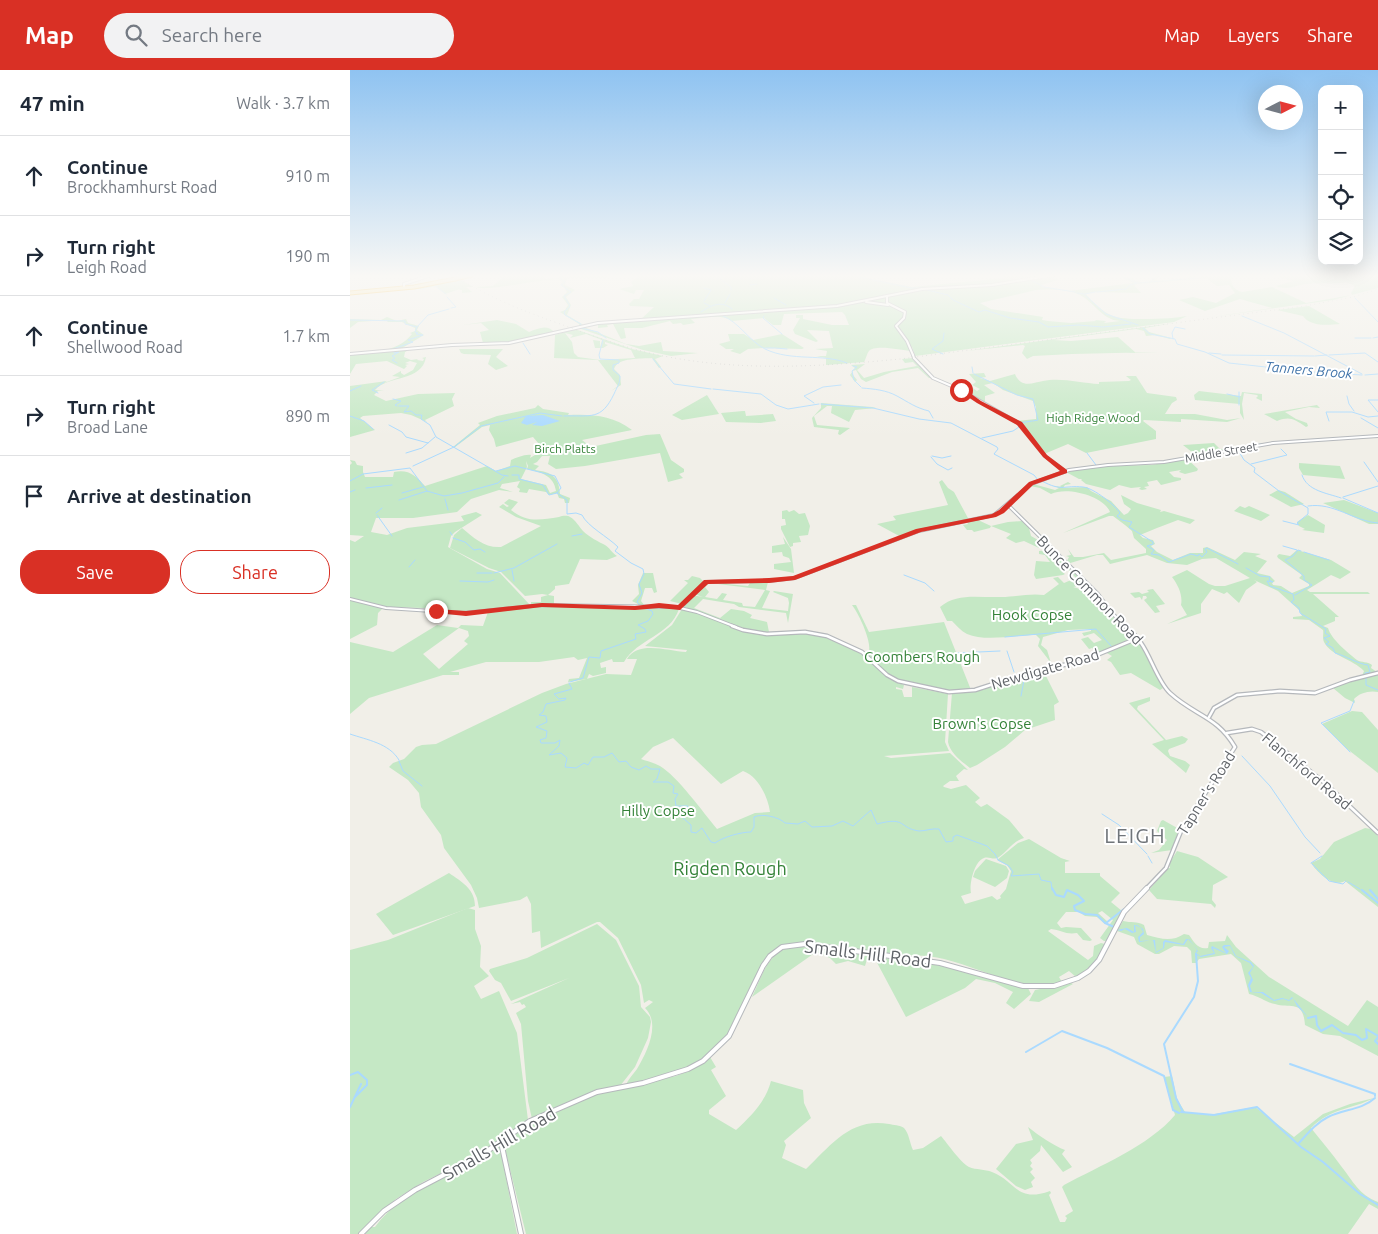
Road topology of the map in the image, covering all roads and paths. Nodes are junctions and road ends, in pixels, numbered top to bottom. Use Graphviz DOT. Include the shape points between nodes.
graph roads {
  1 [pos="574,329"];
  2 [pos="898,329"];
  3 [pos="350,354"];
  4 [pos="1378,436"];
  5 [pos="1065,472"];
  6 [pos="1008,505"];
  7 [pos="350,599"];
  8 [pos="681,608"];
  9 [pos="1138,638"];
  10 [pos="1378,673"];
  11 [pos="1209,717"];
  12 [pos="1227,733"];
  13 [pos="1378,833"];
  14 [pos="1174,852"];
  15 [pos="501,1142"];
  16 [pos="361,1234"];
  17 [pos="521,1234"];
  1 -- 3 [label="street" via="509,343"];
  2 -- 5 [label="street" via="914,356 933,378 1019,423 1045,456"];
  4 -- 5 [label="street, Middle Street" via="1270,444 1164,462 1108,465"];
  5 -- 6 [label="street, Middle Street" via="1031,484"];
  6 -- 8 [label="street" via="992,516 919,531 802,576 769,581 706,582"];
  6 -- 9 [label="street, Bunce Common Road"];
  7 -- 8 [label="street, Newdigate Road" via="386,608 463,614 542,605"];
  8 -- 9 [label="street, Newdigate Road" via="743,630 827,636 862,652 898,681 949,692 975,690 992,682 1082,661"];
  9 -- 11 [label="street, Bunce Common Road" via="1168,692 1195,712"];
  10 -- 11 [label="street" via="1315,693 1280,691 1234,696 1214,708"];
  11 -- 12 [label="street, Tapner's Road"];
  12 -- 13 [label="street, Flanchford Road" via="1261,732 1322,780"];
  12 -- 14 [label="street, Tapner's Road" via="1235,749 1185,824"];
  14 -- 15 [label="street, Smalls Hill Road" via="1166,868 1124,912 1103,954 1089,970 1070,982 1046,987 1016,984 929,960 805,944 784,947 765,963 729,1036 703,1061 660,1078 592,1094 530,1121"];
  15 -- 16 [label="street, Smalls Hill Road" via="414,1190 384,1211"];
  15 -- 17 [label="street"];
}
